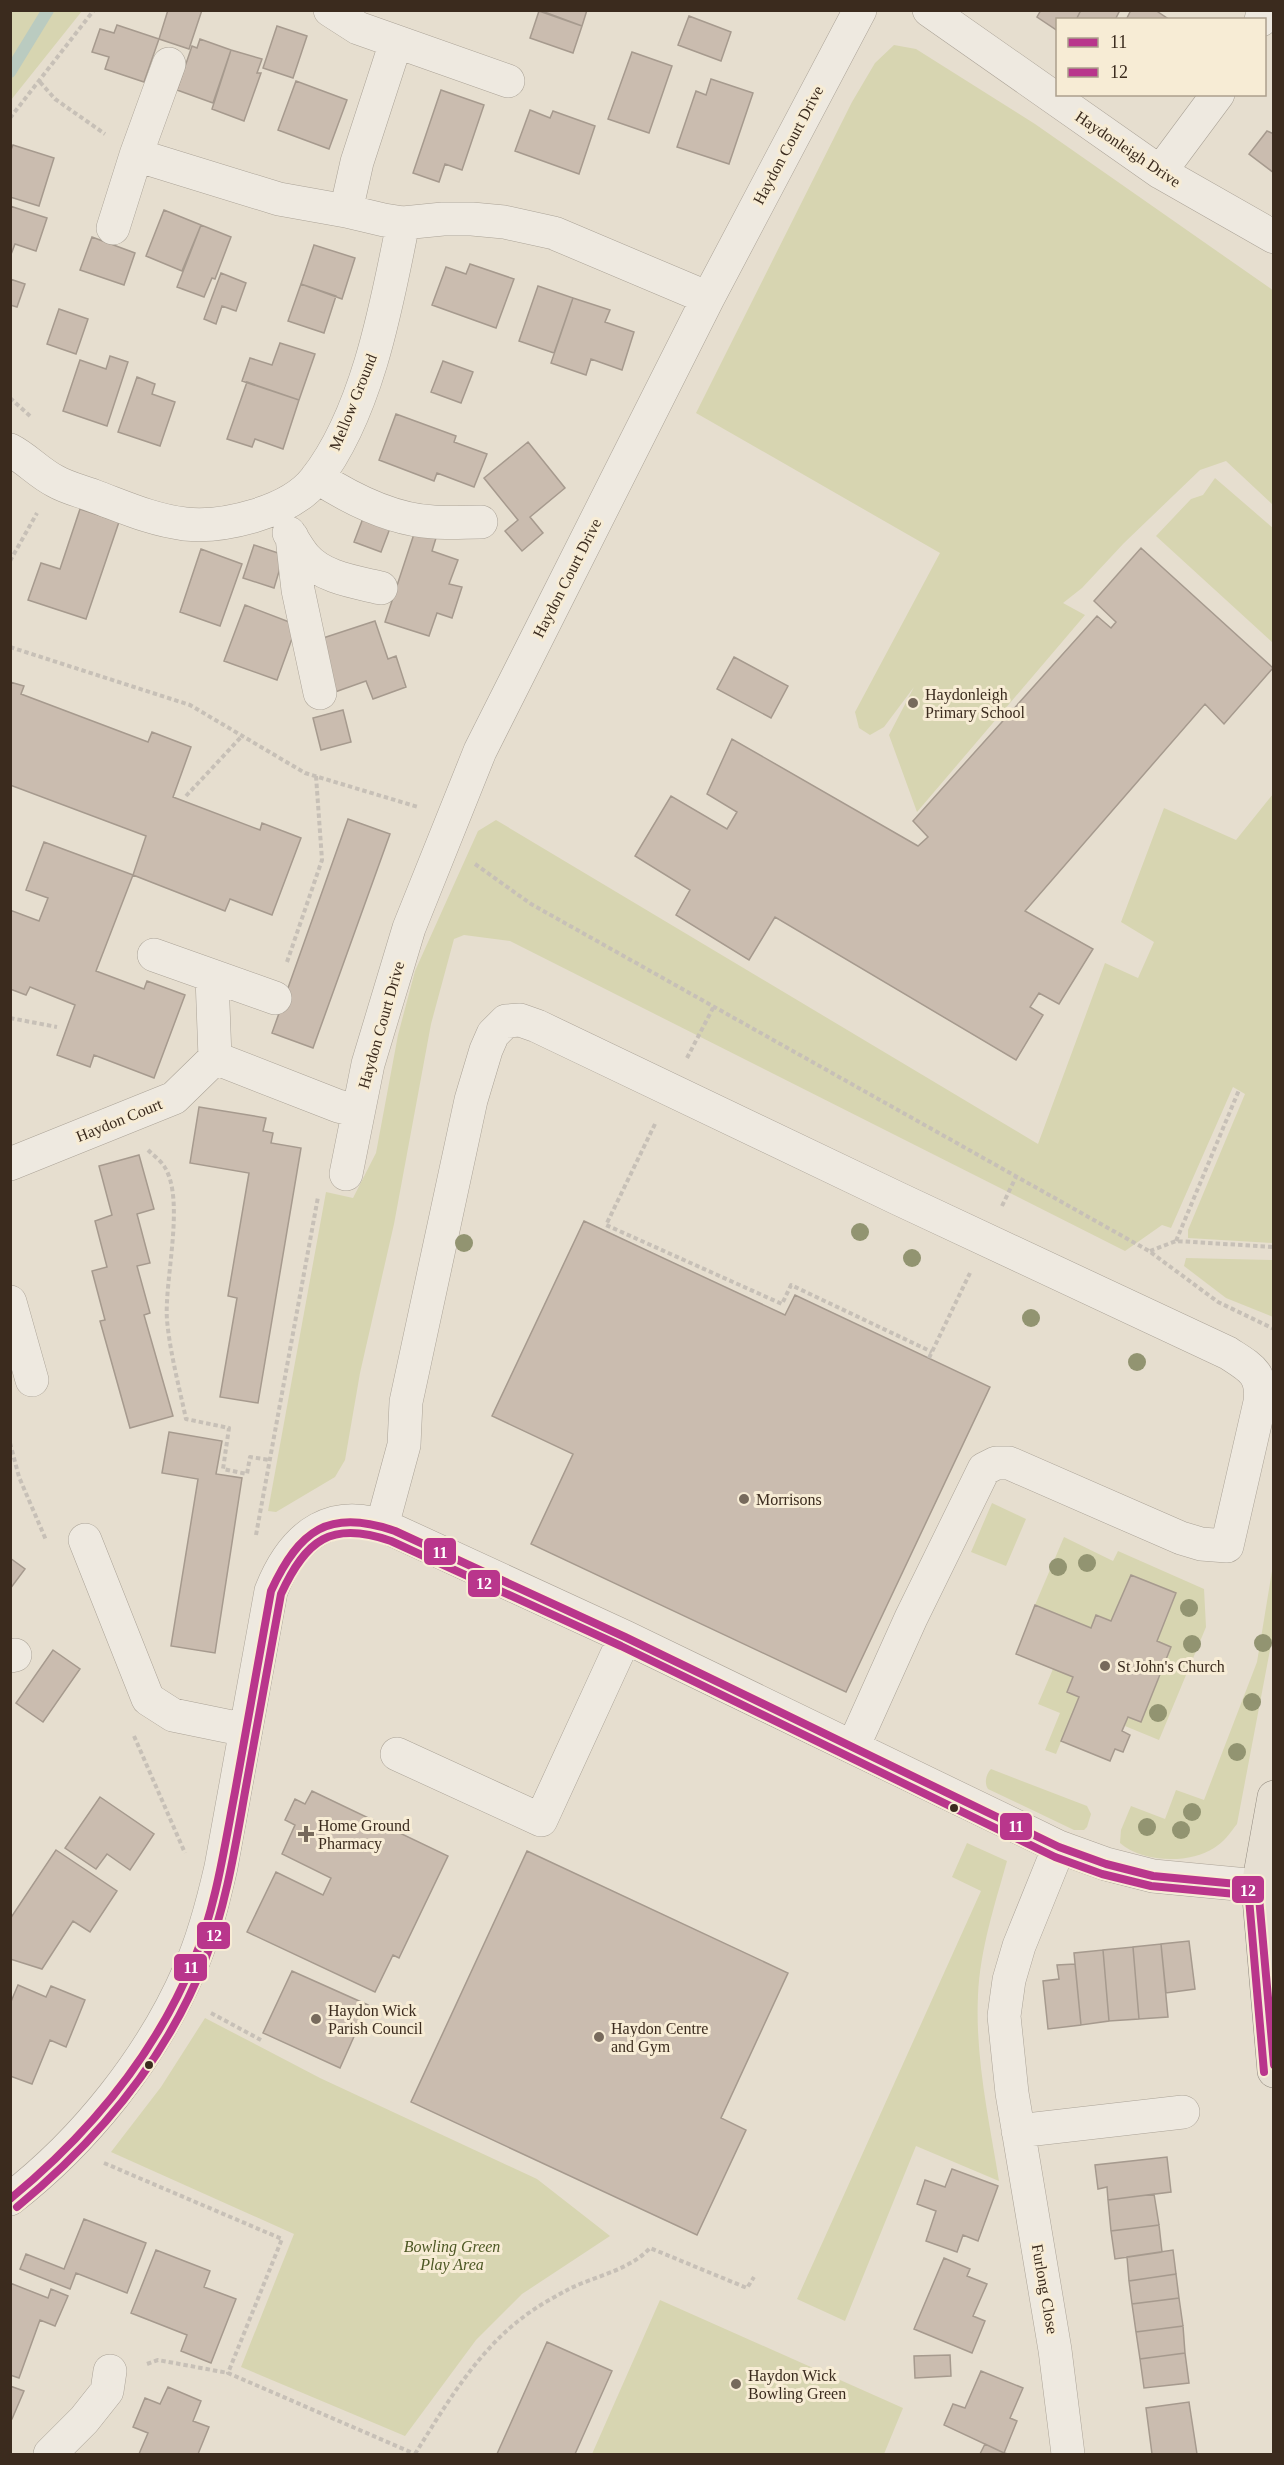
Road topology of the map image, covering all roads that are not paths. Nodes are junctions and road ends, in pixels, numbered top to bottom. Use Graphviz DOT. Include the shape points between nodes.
graph roads {
  1 [pos="330,10"];
  2 [pos="860,10"];
  3 [pos="929,10"];
  4 [pos="396,42"];
  5 [pos="169,64"];
  6 [pos="508,81"];
  7 [pos="1217,96"];
  8 [pos="136,155"];
  9 [pos="1160,172"];
  10 [pos="346,210"];
  11 [pos="403,223"];
  12 [pos="113,228"];
  13 [pos="1274,237"];
  14 [pos="708,298"];
  15 [pos="10,450"];
  16 [pos="316,477"];
  17 [pos="274,508"];
  18 [pos="481,522"];
  19 [pos="292,537"];
  20 [pos="381,588"];
  21 [pos="320,693"];
  22 [pos="154,955"];
  23 [pos="212,977"];
  24 [pos="275,998"];
  25 [pos="215,1058"];
  26 [pos="358,1111"];
  27 [pos="10,1164"];
  28 [pos="346,1174"];
  29 [pos="10,1302"];
  30 [pos="32,1380"];
  31 [pos="382,1526"];
  32 [pos="85,1540"];
  33 [pos="624,1637"];
  34 [pos="246,1730"];
  35 [pos="853,1747"];
  36 [pos="397,1754"];
  37 [pos="1274,1797"];
  38 [pos="1059,1847"];
  39 [pos="1258,1886"];
  40 [pos="1274,2071"];
  41 [pos="1183,2112"];
  42 [pos="1018,2131"];
  43 [pos="10,2199"];
  44 [pos="108,2381"];
  45 [pos="50,2454"];
  46 [pos="1068,2454"];
  1 -- 4 [label="street" via="358,28"];
  2 -- 14 [label="street, Haydon Court Drive"];
  3 -- 9 [label="street, Haydonleigh Drive"];
  4 -- 6 [label="street"];
  4 -- 10 [label="street" via="357,162"];
  5 -- 8 [label="street"];
  7 -- 9 [label="street"];
  8 -- 10 [label="street" via="279,199"];
  8 -- 12 [label="street"];
  9 -- 13 [label="street, Haydonleigh Drive"];
  10 -- 11 [label="street"];
  11 -- 14 [label="street" via="472,219 527,226 554,233"];
  11 -- 16 [label="street, Mellow Ground" via="378,335 358,398 342,436"];
  14 -- 26 [label="street, Haydon Court Drive" via="480,751 402,950"];
  15 -- 17 [label="street, Mellow Ground" via="55,481 130,511 186,524 237,520"];
  16 -- 17 [label="street, Mellow Ground" via="300,494"];
  16 -- 18 [label="street" via="355,500 412,519"];
  17 -- 19 [label="street"];
  19 -- 20 [label="street" via="317,568"];
  19 -- 21 [label="street" via="298,590"];
  22 -- 23 [label="street"];
  23 -- 24 [label="street"];
  23 -- 25 [label="street"];
  25 -- 26 [label="street"];
  25 -- 27 [label="street, Haydon Court" via="174,1098"];
  26 -- 28 [label="street, Haydon Court Drive"];
  29 -- 30 [label="street"];
  31 -- 33 [label="street"];
  31 -- 34 [label="street" via="355,1521 331,1523 305,1538 286,1560 271,1591"];
  31 -- 35 [label="street" via="404,1445 406,1402 471,1100 493,1034 506,1021 520,1020 537,1026 1228,1353 1258,1376 1262,1386 1260,1402 1227,1546 1181,1538 1009,1463 996,1463 984,1469"];
  32 -- 34 [label="street" via="148,1699 173,1715"];
  33 -- 35 [label="street"];
  33 -- 36 [label="street" via="541,1820"];
  34 -- 43 [label="street" via="212,1904 178,1995 128,2076 98,2115"];
  35 -- 38 [label="street"];
  37 -- 39 [label="main road"];
  38 -- 39 [label="street" via="1154,1876"];
  38 -- 42 [label="street, Furlong Close" via="1019,1946 1006,1998 1004,2016"];
  39 -- 40 [label="main road"];
  41 -- 42 [label="street"];
  42 -- 46 [label="street, Furlong Close" via="1055,2350"];
  44 -- 45 [label="street" via="84,2420"];
}
